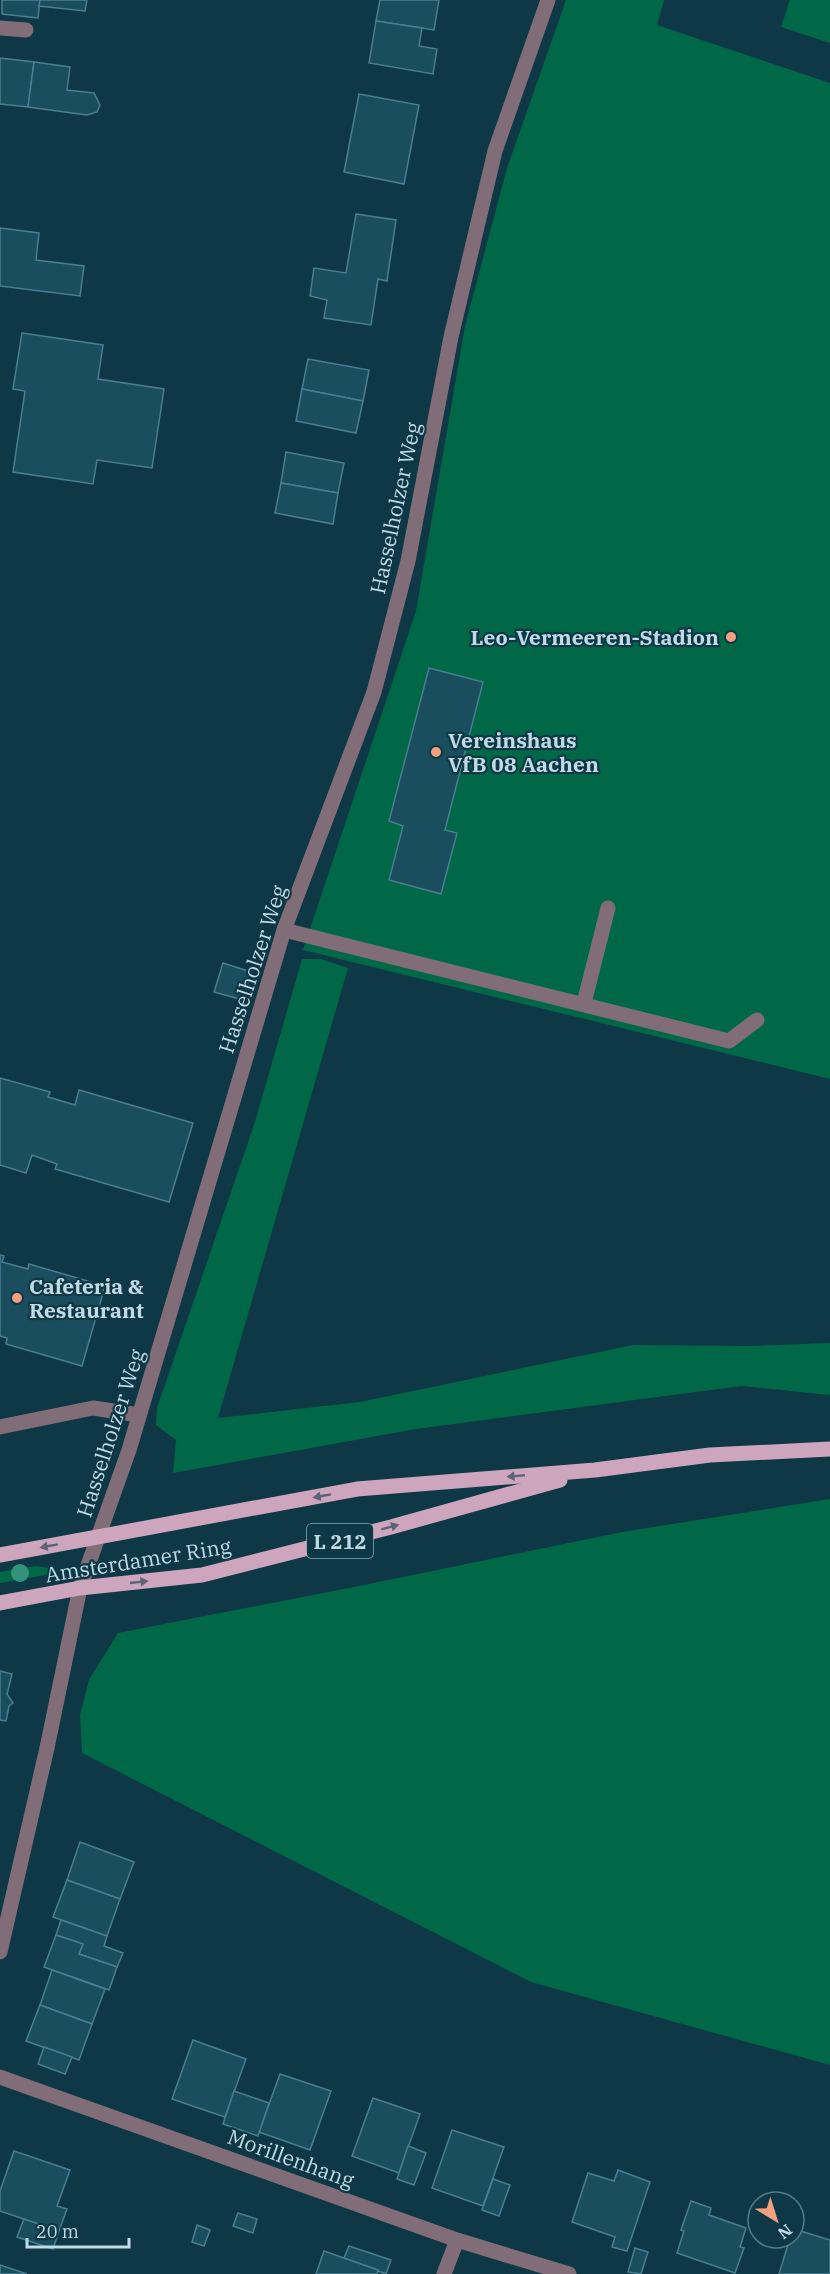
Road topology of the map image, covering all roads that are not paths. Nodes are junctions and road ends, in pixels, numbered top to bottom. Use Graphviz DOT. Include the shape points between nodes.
graph roads {
  1 [pos="548,0"];
  2 [pos="0,28"];
  3 [pos="26,30"];
  4 [pos="608,908"];
  5 [pos="284,930"];
  6 [pos="584,1004"];
  7 [pos="757,1020"];
  8 [pos="139,1415"];
  9 [pos="0,1427"];
  10 [pos="830,1449"];
  11 [pos="595,1470"];
  12 [pos="98,1538"];
  13 [pos="0,1555"];
  14 [pos="80,1588"];
  15 [pos="0,1603"];
  16 [pos="0,1952"];
  17 [pos="0,2077"];
  18 [pos="457,2240"];
  19 [pos="444,2274"];
  20 [pos="569,2274"];
  1 -- 5 [label="street, Hasselholzer Weg" via="495,151 451,337 408,561 374,692"];
  2 -- 3 [label="street"];
  4 -- 6 [label="street"];
  5 -- 6 [label="street"];
  5 -- 8 [label="street, Hasselholzer Weg"];
  6 -- 7 [label="street" via="729,1041"];
  8 -- 9 [label="street" via="93,1408"];
  8 -- 12 [label="street, Hasselholzer Weg"];
  10 -- 11 [label="main road, Amsterdamer Ring / L 212" via="710,1455"];
  11 -- 12 [label="main road, Amsterdamer Ring / L 212, one-way" via="357,1490"];
  14 -- 11 [label="main road, Amsterdamer Ring / L 212, one-way" via="202,1575"];
  12 -- 13 [label="main road, Amsterdamer Ring / L 212, one-way"];
  12 -- 14 [label="street, Hasselholzer Weg"];
  14 -- 15 [label="main road, Amsterdamer Ring / L 212"];
  14 -- 16 [label="street, Hasselholzer Weg"];
  17 -- 18 [label="street, Morillenhang"];
  18 -- 19 [label="street"];
  18 -- 20 [label="street, Morillenhang"];
}
